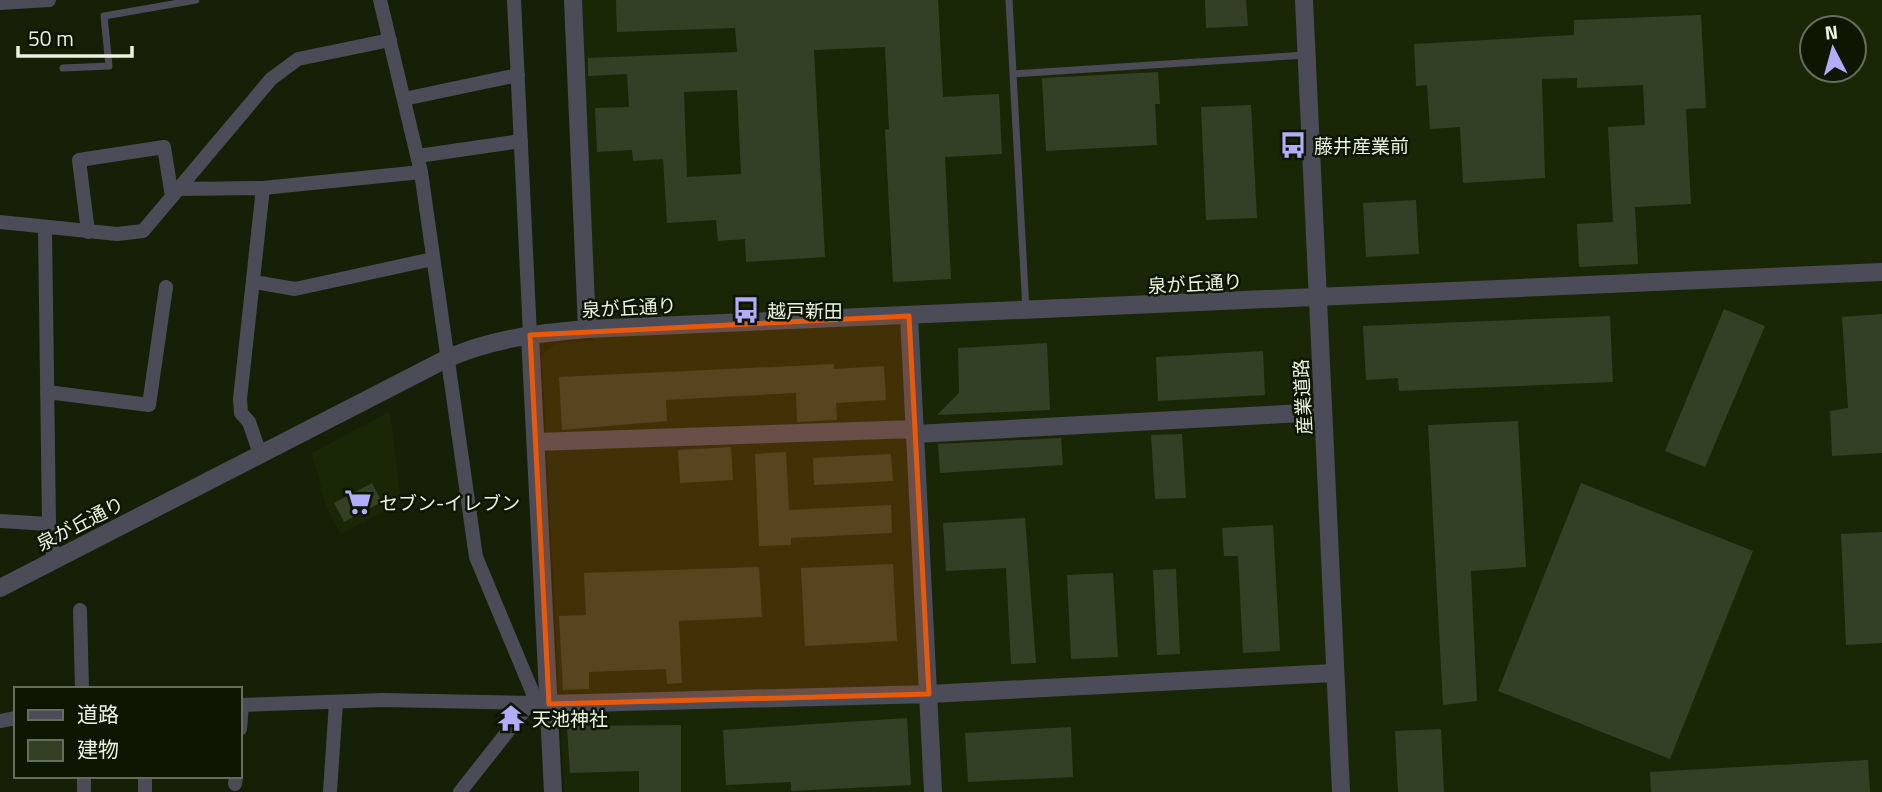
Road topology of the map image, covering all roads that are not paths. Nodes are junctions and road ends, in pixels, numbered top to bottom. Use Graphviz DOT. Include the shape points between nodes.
graph roads {
  1 [pos="49,0"];
  2 [pos="196,0"];
  3 [pos="380,0"];
  4 [pos="514,0"];
  5 [pos="573,0"];
  6 [pos="1009,0"];
  7 [pos="1304,0"];
  8 [pos="0,3"];
  9 [pos="390,40"];
  10 [pos="1307,55"];
  11 [pos="63,68"];
  12 [pos="1013,74"];
  13 [pos="518,75"];
  14 [pos="404,99"];
  15 [pos="521,141"];
  16 [pos="418,156"];
  17 [pos="421,172"];
  18 [pos="263,188"];
  19 [pos="175,193"];
  20 [pos="0,222"];
  21 [pos="45,229"];
  22 [pos="88,232"];
  23 [pos="433,259"];
  24 [pos="1882,272"];
  25 [pos="254,282"];
  26 [pos="166,287"];
  27 [pos="1318,298"];
  28 [pos="1027,311"];
  29 [pos="909,316"];
  30 [pos="587,329"];
  31 [pos="530,335"];
  32 [pos="446,359"];
  33 [pos="47,392"];
  34 [pos="1323,412"];
  35 [pos="915,432"];
  36 [pos="536,442"];
  37 [pos="260,454"];
  38 [pos="0,522"];
  39 [pos="50,524"];
  40 [pos="54,560"];
  41 [pos="0,588"];
  42 [pos="80,610"];
  43 [pos="1334,673"];
  44 [pos="82,687"];
  45 [pos="929,694"];
  46 [pos="336,702"];
  47 [pos="539,703"];
  48 [pos="242,705"];
  49 [pos="330,792"];
  50 [pos="460,792"];
  51 [pos="553,792"];
  52 [pos="933,792"];
  53 [pos="1341,792"];
  1 -- 8 [label="street"];
  2 -- 11 [label="lane" via="104,16 109,66"];
  3 -- 9 [label="street"];
  4 -- 13 [label="street"];
  5 -- 30 [label="street"];
  6 -- 12 [label="lane"];
  7 -- 10 [label="street, 産業道路"];
  9 -- 14 [label="street"];
  9 -- 19 [label="street" via="298,59 271,79"];
  10 -- 12 [label="lane"];
  10 -- 27 [label="street, 産業道路"];
  12 -- 28 [label="lane"];
  13 -- 14 [label="street"];
  13 -- 15 [label="street"];
  14 -- 16 [label="street"];
  15 -- 16 [label="street"];
  15 -- 31 [label="street"];
  16 -- 17 [label="street"];
  17 -- 18 [label="street"];
  17 -- 23 [label="street"];
  18 -- 19 [label="street"];
  18 -- 25 [label="street"];
  19 -- 22 [label="street" via="144,231"];
  19 -- 22 [label="street" via="164,147 79,160"];
  20 -- 21 [label="street"];
  21 -- 22 [label="street"];
  21 -- 33 [label="street"];
  23 -- 25 [label="street" via="295,289"];
  23 -- 32 [label="street"];
  24 -- 27 [label="street, 泉が丘通り"];
  25 -- 37 [label="street" via="240,399 241,413"];
  26 -- 33 [label="street" via="149,405"];
  27 -- 28 [label="street, 泉が丘通り"];
  27 -- 34 [label="street, 産業道路"];
  28 -- 29 [label="street, 泉が丘通り"];
  29 -- 30 [label="street, 泉が丘通り"];
  29 -- 35 [label="street"];
  30 -- 31 [label="street, 泉が丘通り"];
  31 -- 32 [label="street, 泉が丘通り" via="471,348"];
  31 -- 36 [label="street"];
  32 -- 37 [label="street, 泉が丘通り"];
  32 -- 47 [label="street" via="476,557"];
  33 -- 39 [label="street"];
  34 -- 35 [label="street"];
  34 -- 43 [label="street, 産業道路"];
  35 -- 36 [label="street"];
  35 -- 45 [label="street"];
  36 -- 47 [label="street"];
  37 -- 40 [label="street, 泉が丘通り"];
  38 -- 39 [label="street"];
  39 -- 40 [label="street"];
  40 -- 41 [label="street, 泉が丘通り"];
  42 -- 44 [label="street"];
  43 -- 45 [label="street"];
  43 -- 53 [label="street, 産業道路"];
  45 -- 47 [label="street"];
  45 -- 52 [label="street"];
  46 -- 47 [label="street"];
  46 -- 48 [label="street"];
  46 -- 49 [label="street"];
  47 -- 50 [label="street"];
  47 -- 51 [label="street"];
}
